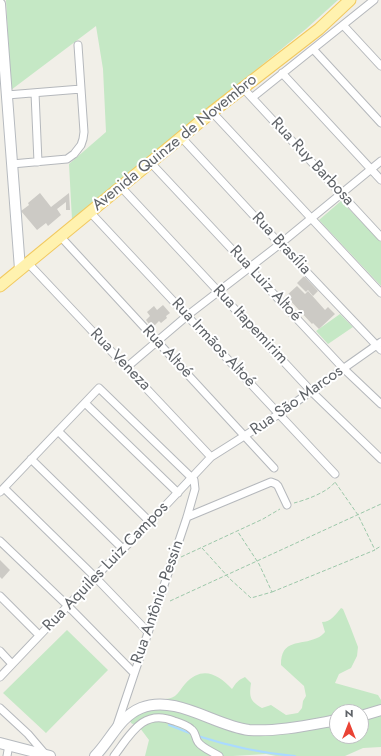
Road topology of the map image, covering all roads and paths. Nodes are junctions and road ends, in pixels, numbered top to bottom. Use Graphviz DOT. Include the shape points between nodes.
graph roads {
  1 [pos="350,0"];
  2 [pos="374,0"];
  3 [pos="0,4"];
  4 [pos="343,25"];
  5 [pos="78,45"];
  6 [pos="313,49"];
  7 [pos="381,66"];
  8 [pos="282,73"];
  9 [pos="243,88"];
  10 [pos="81,89"];
  11 [pos="35,92"];
  12 [pos="7,95"];
  13 [pos="252,97"];
  14 [pos="212,112"];
  15 [pos="381,123"];
  16 [pos="182,138"];
  17 [pos="381,161"];
  18 [pos="38,162"];
  19 [pos="151,163"];
  20 [pos="12,164"];
  21 [pos="371,169"];
  22 [pos="381,180"];
  23 [pos="121,187"];
  24 [pos="341,193"];
  25 [pos="90,212"];
  26 [pos="311,219"];
  27 [pos="60,236"];
  28 [pos="381,237"];
  29 [pos="280,244"];
  30 [pos="24,266"];
  31 [pos="250,267"];
  32 [pos="0,286"];
  33 [pos="219,292"];
  34 [pos="381,293"];
  35 [pos="188,316"];
  36 [pos="158,342"];
  37 [pos="380,346"];
  38 [pos="127,367"];
  39 [pos="343,368"];
  40 [pos="312,392"];
  41 [pos="85,403"];
  42 [pos="381,404"];
  43 [pos="279,414"];
  44 [pos="58,431"];
  45 [pos="245,436"];
  46 [pos="211,457"];
  47 [pos="31,459"];
  48 [pos="381,459"];
  49 [pos="274,468"];
  50 [pos="192,478"];
  51 [pos="335,478"];
  52 [pos="2,490"];
  53 [pos="178,493"];
  54 [pos="381,504"];
  55 [pos="287,505"];
  56 [pos="358,515"];
  57 [pos="188,517"];
  58 [pos="150,522"];
  59 [pos="237,531"];
  60 [pos="0,541"];
  61 [pos="381,546"];
  62 [pos="202,547"];
  63 [pos="123,549"];
  64 [pos="375,550"];
  65 [pos="173,560"];
  66 [pos="257,561"];
  67 [pos="227,575"];
  68 [pos="95,578"];
  69 [pos="272,592"];
  70 [pos="0,596"];
  71 [pos="170,601"];
  72 [pos="68,606"];
  73 [pos="148,632"];
  74 [pos="39,635"];
  75 [pos="0,651"];
  76 [pos="12,664"];
  77 [pos="134,673"];
  78 [pos="0,677"];
  79 [pos="0,708"];
  80 [pos="381,710"];
  81 [pos="369,714"];
  82 [pos="329,721"];
  83 [pos="116,728"];
  84 [pos="5,744"];
  85 [pos="48,755"];
  86 [pos="7,756"];
  87 [pos="96,756"];
  88 [pos="114,756"];
  89 [pos="219,756"];
  1 -- 9 [label="main road, Avenida Quinze de Novembro" via="330,20"];
  2 -- 4 [label="street, Avenida Quinze de Novembro"];
  3 -- 12 [label="street"];
  4 -- 6 [label="street, Avenida Quinze de Novembro"];
  4 -- 7 [label="street"];
  5 -- 10 [label="street"];
  6 -- 8 [label="street, Avenida Quinze de Novembro"];
  6 -- 15 [label="street"];
  8 -- 13 [label="street, Avenida Quinze de Novembro"];
  8 -- 21 [label="street"];
  9 -- 13 [label="street, Rua Ruy Barbosa"];
  9 -- 14 [label="main road, Avenida Quinze de Novembro"];
  10 -- 11 [label="street"];
  10 -- 18 [label="street" via="84,137 81,145 67,159"];
  11 -- 12 [label="street"];
  11 -- 18 [label="street"];
  12 -- 20 [label="street"];
  13 -- 24 [label="street, Rua Ruy Barbosa"];
  14 -- 16 [label="main road, Avenida Quinze de Novembro"];
  14 -- 26 [label="street"];
  16 -- 19 [label="main road, Avenida Quinze de Novembro"];
  16 -- 29 [label="street, Rua Brasília"];
  17 -- 21 [label="street"];
  18 -- 20 [label="street"];
  19 -- 23 [label="main road, Avenida Quinze de Novembro"];
  19 -- 31 [label="street, Rua Luiz Altoé"];
  20 -- 30 [label="street"];
  21 -- 22 [label="street"];
  21 -- 24 [label="street"];
  23 -- 25 [label="main road, Avenida Quinze de Novembro"];
  23 -- 33 [label="street, Rua Itapemirim"];
  24 -- 26 [label="street"];
  24 -- 28 [label="street, Rua Ruy Barbosa"];
  25 -- 27 [label="main road, Avenida Quinze de Novembro"];
  25 -- 35 [label="street, Rua Irmãos Altoé"];
  26 -- 29 [label="street"];
  26 -- 34 [label="street"];
  27 -- 30 [label="main road, Avenida Quinze de Novembro"];
  27 -- 36 [label="street, Rua Altoé"];
  29 -- 31 [label="street"];
  29 -- 37 [label="street, Rua Brasília"];
  30 -- 32 [label="main road, Avenida Quinze de Novembro"];
  30 -- 38 [label="street, Rua Veneza"];
  31 -- 33 [label="street"];
  31 -- 39 [label="street, Rua Luiz Altoé"];
  33 -- 35 [label="street"];
  33 -- 40 [label="street, Rua Itapemirim"];
  35 -- 36 [label="street"];
  35 -- 43 [label="street, Rua Irmãos Altoé"];
  36 -- 38 [label="street"];
  36 -- 45 [label="street, Rua Altoé"];
  37 -- 39 [label="street, Rua São Marcos"];
  38 -- 46 [label="street, Rua Veneza"];
  39 -- 40 [label="street, Rua São Marcos"];
  39 -- 42 [label="street, Rua Luiz Altoé"];
  40 -- 43 [label="street, Rua São Marcos"];
  40 -- 48 [label="street, Rua Itapemirim"];
  41 -- 44 [label="street"];
  41 -- 50 [label="street" via="99,388"];
  41 -- 53 [label="street"];
  43 -- 45 [label="street, Rua São Marcos"];
  43 -- 51 [label="street, Rua Irmãos Altoé"];
  44 -- 47 [label="street"];
  44 -- 58 [label="street"];
  45 -- 46 [label="street, Rua São Marcos"];
  45 -- 49 [label="street, Rua Altoé"];
  46 -- 50 [label="street, Rua Aquiles Luiz Campos"];
  47 -- 52 [label="street"];
  47 -- 63 [label="street"];
  50 -- 53 [label="street, Rua Aquiles Luiz Campos"];
  50 -- 57 [label="street, Rua Antônio Pessin" via="195,490"];
  51 -- 55 [label="path" via="334,484 314,496"];
  51 -- 56 [label="path"];
  52 -- 68 [label="street"];
  53 -- 58 [label="street, Rua Aquiles Luiz Campos"];
  54 -- 56 [label="path"];
  55 -- 57 [label="street" via="278,486 271,482"];
  55 -- 59 [label="path" via="263,520"];
  56 -- 64 [label="path"];
  56 -- 66 [label="path"];
  57 -- 65 [label="street, Rua Antônio Pessin"];
  58 -- 63 [label="street, Rua Aquiles Luiz Campos"];
  59 -- 62 [label="path"];
  59 -- 66 [label="path"];
  60 -- 72 [label="street"];
  61 -- 64 [label="path"];
  62 -- 65 [label="path"];
  62 -- 67 [label="path"];
  63 -- 68 [label="street, Rua Aquiles Luiz Campos"];
  64 -- 69 [label="path"];
  65 -- 73 [label="street, Rua Antônio Pessin"];
  66 -- 67 [label="path"];
  66 -- 69 [label="path"];
  67 -- 69 [label="path" via="251,598"];
  67 -- 71 [label="path"];
  68 -- 72 [label="street, Rua Aquiles Luiz Campos"];
  68 -- 73 [label="street"];
  70 -- 74 [label="street"];
  72 -- 74 [label="street, Rua Aquiles Luiz Campos"];
  72 -- 77 [label="street"];
  73 -- 77 [label="street, Rua Antônio Pessin"];
  74 -- 76 [label="street, Rua Aquiles Luiz Campos"];
  75 -- 76 [label="street"];
  76 -- 78 [label="street, Rua Aquiles Luiz Campos"];
  77 -- 83 [label="street, Rua Antônio Pessin"];
  79 -- 85 [label="street"];
  80 -- 81 [label="street"];
  82 -- 83 [label="street" via="258,730 235,726 179,707 161,704 140,708 126,717"];
  83 -- 87 [label="street"];
  84 -- 85 [label="street"];
  84 -- 86 [label="street"];
  88 -- 89 [label="street" via="138,725 151,718 162,718 190,728 199,744"];
}
